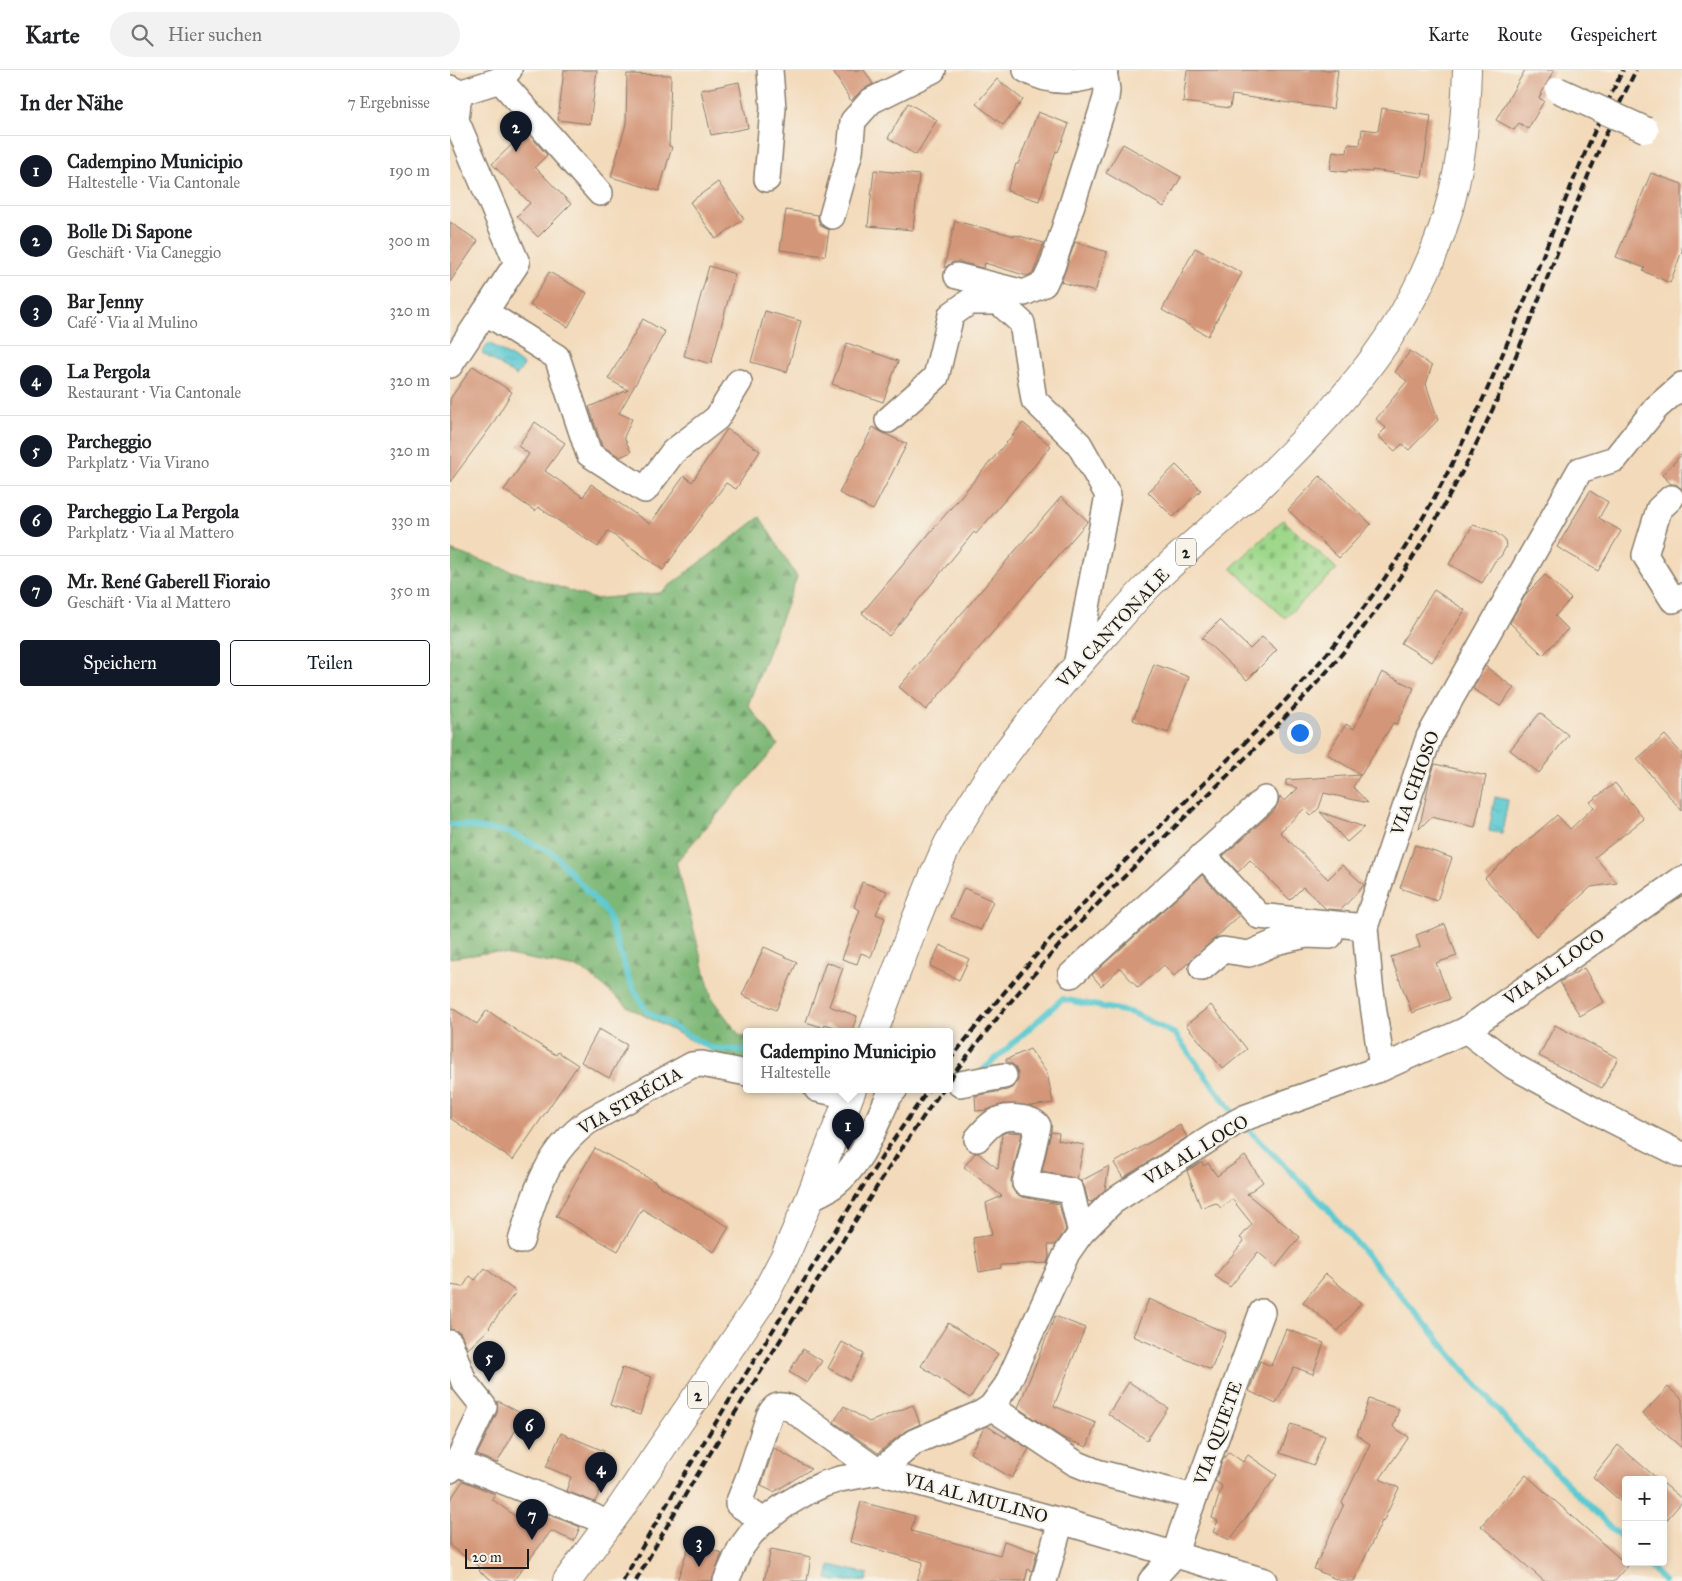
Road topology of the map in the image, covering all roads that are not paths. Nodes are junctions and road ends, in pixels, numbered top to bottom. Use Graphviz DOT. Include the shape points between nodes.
graph roads {
  1 [pos="770,70"];
  2 [pos="933,70"];
  3 [pos="1026,70"];
  4 [pos="1467,70"];
  5 [pos="1104,71"];
  6 [pos="505,75"];
  7 [pos="455,90"];
  8 [pos="1558,90"];
  9 [pos="1646,130"];
  10 [pos="767,178"];
  11 [pos="600,193"];
  12 [pos="832,216"];
  13 [pos="957,276"];
  14 [pos="485,312"];
  15 [pos="450,365"];
  16 [pos="739,382"];
  17 [pos="1682,385"];
  18 [pos="888,420"];
  19 [pos="1671,498"];
  20 [pos="1682,596"];
  21 [pos="1076,666"];
  22 [pos="1265,799"];
  23 [pos="1204,854"];
  24 [pos="1682,878"];
  25 [pos="1366,932"];
  26 [pos="1202,968"];
  27 [pos="1071,975"];
  28 [pos="875,1028"];
  29 [pos="1466,1030"];
  30 [pos="1382,1068"];
  31 [pos="743,1072"];
  32 [pos="1004,1076"];
  33 [pos="960,1084"];
  34 [pos="851,1093"];
  35 [pos="892,1093"];
  36 [pos="977,1139"];
  37 [pos="1679,1149"];
  38 [pos="810,1198"];
  39 [pos="1081,1232"];
  40 [pos="521,1241"];
  41 [pos="1262,1312"];
  42 [pos="450,1343"];
  43 [pos="991,1407"];
  44 [pos="454,1467"];
  45 [pos="879,1472"];
  46 [pos="1194,1498"];
  47 [pos="764,1520"];
  48 [pos="1061,1521"];
  49 [pos="609,1525"];
  50 [pos="1175,1554"];
  51 [pos="567,1581"];
  52 [pos="726,1581"];
  53 [pos="1044,1581"];
  54 [pos="1151,1581"];
  55 [pos="1264,1581"];
  1 -- 10 [label="street" via="773,108"];
  2 -- 12 [label="street" via="871,101 853,121 850,152"];
  3 -- 5 [label="street" via="1050,79 1068,81 1089,78"];
  4 -- 21 [label="main road, VIA CANTONALE / 2" via="1460,159 1444,226 1414,296 1372,363 1324,421 1256,489 1148,585"];
  5 -- 13 [label="street" via="1106,98 1044,284 1024,293"];
  6 -- 7 [label="street"];
  6 -- 11 [label="street"];
  7 -- 14 [label="street" via="456,120 517,263"];
  8 -- 9 [label="street, bridge"];
  14 -- 15 [label="street"];
  14 -- 16 [label="street" via="557,357 589,454 645,490 673,452 717,418"];
  17 -- 25 [label="street, VIA CHIOSO" via="1656,408 1615,459 1580,470 1429,737"];
  18 -- 21 [label="street" via="936,377 952,315 969,302 999,302 1022,323 1034,400 1080,444 1108,495"];
  19 -- 20 [label="street" via="1659,509 1645,555 1674,600"];
  21 -- 28 [label="main road, VIA CANTONALE / 2" via="1006,753 949,842"];
  22 -- 23 [label="street"];
  23 -- 25 [label="street" via="1259,916"];
  23 -- 27 [label="street"];
  24 -- 29 [label="street, VIA AL LOCO"];
  25 -- 26 [label="street" via="1306,935 1279,941 1249,954 1223,950"];
  25 -- 30 [label="street, VIA CHIOSO"];
  29 -- 30 [label="street, VIA AL LOCO"];
  29 -- 37 [label="street" via="1513,1066 1612,1120"];
  30 -- 39 [label="street, VIA AL LOCO" via="1238,1121 1112,1202"];
  31 -- 40 [label="street, VIA STRÉCIA" via="692,1065 588,1121 558,1150 542,1175"];
  32 -- 33 [label="street"];
  34 -- 38 [label="main road, 2"];
  35 -- 38 [label="street" via="858,1159 834,1185"];
  36 -- 39 [label="street" via="1002,1118 1036,1122 1038,1126 1025,1183 1071,1191"];
  38 -- 49 [label="main road, 2" via="761,1302"];
  39 -- 43 [label="street, VIA AL LOCO" via="1067,1253 1007,1385"];
  41 -- 46 [label="street, VIA QUIETE"];
  42 -- 44 [label="street" via="464,1382 484,1407"];
  43 -- 45 [label="street, VIA AL LOCO" via="982,1414 914,1442"];
  43 -- 46 [label="street" via="1075,1462 1097,1472"];
  44 -- 49 [label="street"];
  45 -- 47 [label="street, VIA AL MULINO" via="824,1484"];
  45 -- 47 [label="street" via="804,1416 778,1405 771,1410 738,1504"];
  45 -- 48 [label="street, VIA AL MULINO"];
  46 -- 50 [label="street, VIA QUIETE"];
  47 -- 52 [label="street, VIA AL MULINO" via="740,1549"];
  48 -- 50 [label="street, VIA AL MULINO"];
  48 -- 53 [label="street"];
  49 -- 51 [label="main road, 2"];
  50 -- 54 [label="street"];
  50 -- 55 [label="street, VIA AL MULINO"];
}
